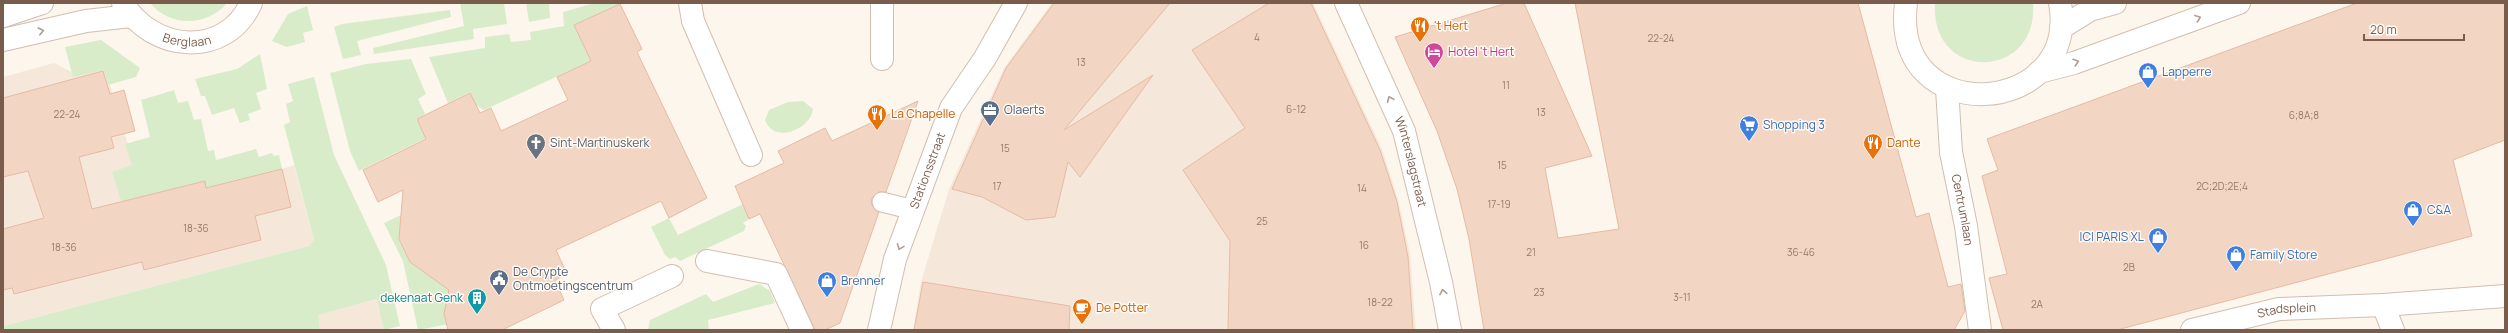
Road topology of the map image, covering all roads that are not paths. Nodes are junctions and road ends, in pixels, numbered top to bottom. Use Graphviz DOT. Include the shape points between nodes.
graph roads {
  1 [pos="42,3"];
  2 [pos="251,3"];
  3 [pos="690,3"];
  4 [pos="882,3"];
  5 [pos="1016,3"];
  6 [pos="1346,3"];
  7 [pos="1906,3"];
  8 [pos="2060,3"];
  9 [pos="2115,3"];
  10 [pos="2239,3"];
  11 [pos="127,9"];
  12 [pos="3,16"];
  13 [pos="2061,28"];
  14 [pos="3,40"];
  15 [pos="882,59"];
  16 [pos="2039,72"];
  17 [pos="1947,89"];
  18 [pos="751,155"];
  19 [pos="882,202"];
  20 [pos="914,210"];
  21 [pos="707,261"];
  22 [pos="672,276"];
  23 [pos="2505,296"];
  24 [pos="2383,305"];
  25 [pos="614,330"];
  26 [pos="802,330"];
  27 [pos="879,330"];
  28 [pos="1450,330"];
  29 [pos="1980,330"];
  30 [pos="2192,330"];
  31 [pos="2393,330"];
  1 -- 12 [label="street"];
  2 -- 11 [label="street, Berglaan" via="247,12 228,31 203,42 176,42 151,33"];
  3 -- 18 [label="street" via="693,21"];
  4 -- 15 [label="street"];
  5 -- 20 [label="street, Stationsstraat" via="985,58 951,108"];
  28 -- 6 [label="street, Winterslagstraat, one-way" via="1438,267 1404,131"];
  7 -- 17 [label="street" via="1904,18 1907,38 1914,56 1927,72"];
  8 -- 13 [label="street"];
  9 -- 13 [label="street" via="2090,10"];
  16 -- 10 [label="street, one-way" via="2074,63"];
  14 -- 11 [label="street, one-way"];
  13 -- 16 [label="street" via="2049,59"];
  16 -- 17 [label="street" via="2018,87 1993,95 1967,94"];
  17 -- 29 [label="street, Centrumlaan" via="1951,152 1966,226"];
  19 -- 20 [label="lane"];
  20 -- 27 [label="street, Stationsstraat, one-way" via="896,259"];
  21 -- 26 [label="street" via="776,274"];
  22 -- 25 [label="street" via="602,309"];
  23 -- 24 [label="street, Stadsplein"];
  24 -- 30 [label="street, Stadsplein" via="2279,309"];
  24 -- 31 [label="street"];
}
